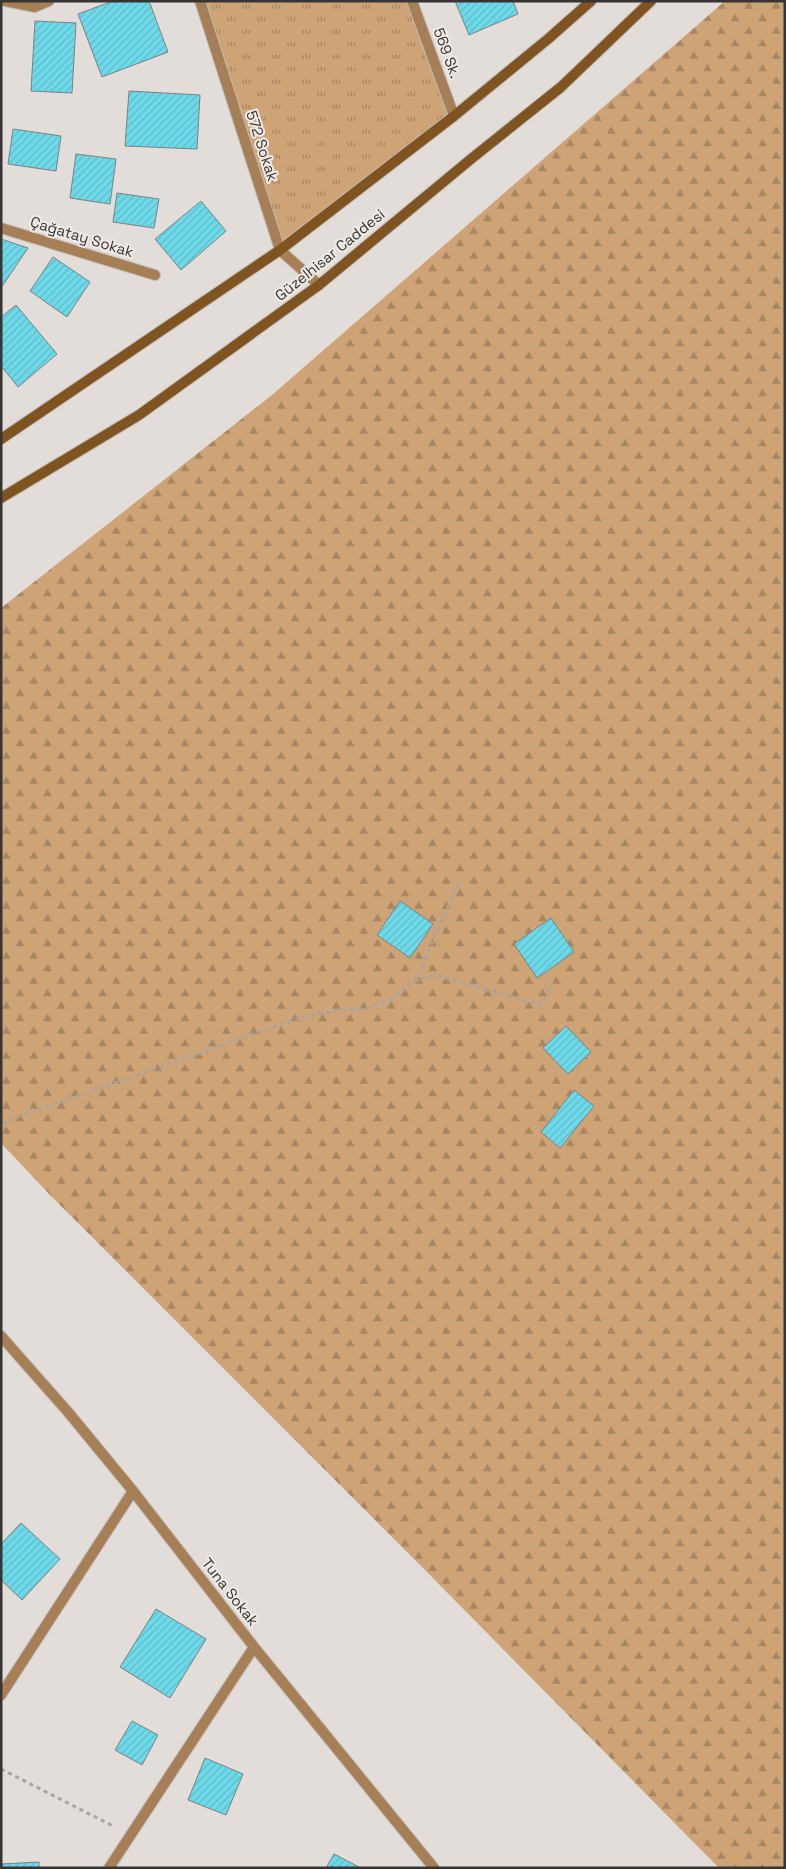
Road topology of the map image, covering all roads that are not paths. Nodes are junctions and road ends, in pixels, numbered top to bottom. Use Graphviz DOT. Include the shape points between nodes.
graph roads {
  1 [pos="49,1"];
  2 [pos="200,1"];
  3 [pos="412,1"];
  4 [pos="591,1"];
  5 [pos="651,1"];
  6 [pos="8,2"];
  7 [pos="454,116"];
  8 [pos="1,228"];
  9 [pos="280,250"];
  10 [pos="155,275"];
  11 [pos="319,285"];
  12 [pos="1,439"];
  13 [pos="1,498"];
  14 [pos="1,1336"];
  15 [pos="133,1491"];
  16 [pos="254,1647"];
  17 [pos="1,1695"];
  18 [pos="109,1868"];
  19 [pos="434,1868"];
  1 -- 6 [label="street" via="35,7"];
  2 -- 9 [label="street, 572 Sokak"];
  3 -- 7 [label="street, 569 Sk."];
  4 -- 7 [label="street"];
  5 -- 11 [label="street, Güzelhisar Caddesi" via="561,87"];
  7 -- 9 [label="street"];
  8 -- 10 [label="street, Çağatay Sokak"];
  9 -- 11 [label="street"];
  9 -- 12 [label="street"];
  11 -- 13 [label="street, Güzelhisar Caddesi" via="139,415"];
  14 -- 15 [label="street, Tuna Sokak"];
  15 -- 16 [label="street, Tuna Sokak"];
  15 -- 17 [label="street"];
  16 -- 18 [label="street"];
  16 -- 19 [label="street, Tuna Sokak"];
}
